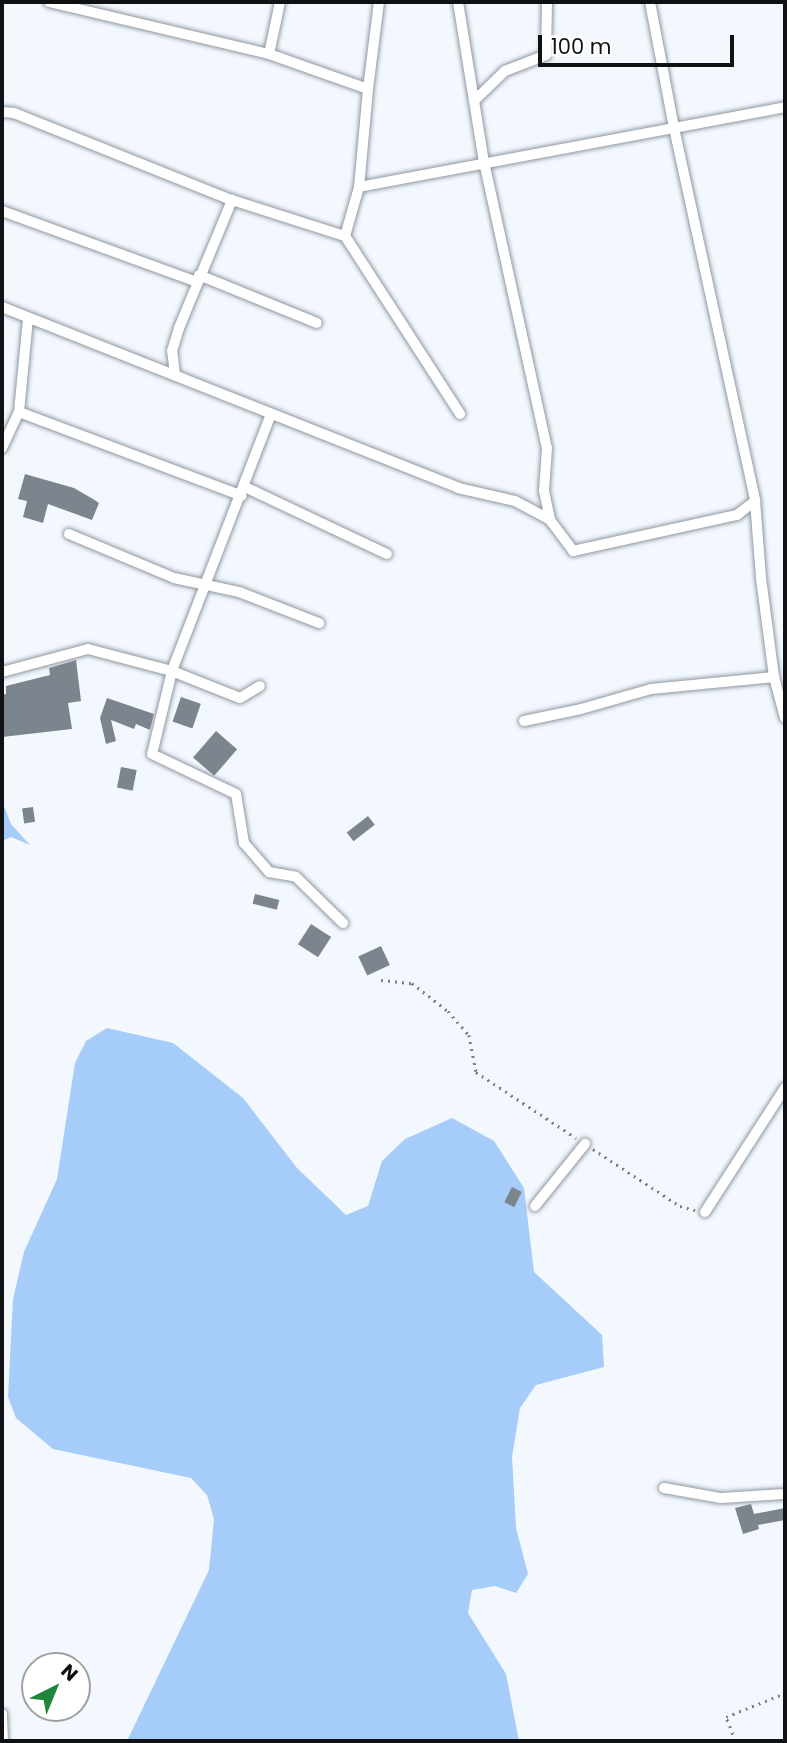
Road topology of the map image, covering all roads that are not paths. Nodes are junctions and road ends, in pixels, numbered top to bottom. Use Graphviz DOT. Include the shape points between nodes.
graph roads {
  1 [pos="49,2"];
  2 [pos="280,2"];
  3 [pos="379,2"];
  4 [pos="458,2"];
  5 [pos="547,2"];
  6 [pos="650,2"];
  7 [pos="68,5"];
  8 [pos="269,54"];
  9 [pos="368,89"];
  10 [pos="476,99"];
  11 [pos="785,107"];
  12 [pos="2,112"];
  13 [pos="674,128"];
  14 [pos="484,162"];
  15 [pos="359,187"];
  16 [pos="232,200"];
  17 [pos="2,211"];
  18 [pos="345,236"];
  19 [pos="198,279"];
  20 [pos="2,307"];
  21 [pos="28,319"];
  22 [pos="317,323"];
  23 [pos="175,374"];
  24 [pos="19,412"];
  25 [pos="271,414"];
  26 [pos="460,414"];
  27 [pos="2,448"];
  28 [pos="244,492"];
  29 [pos="755,501"];
  30 [pos="550,520"];
  31 [pos="69,534"];
  32 [pos="387,554"];
  33 [pos="207,585"];
  34 [pos="319,623"];
  35 [pos="172,671"];
  36 [pos="2,672"];
  37 [pos="774,677"];
  38 [pos="260,686"];
  39 [pos="785,718"];
  40 [pos="524,721"];
  41 [pos="343,923"];
  42 [pos="785,1088"];
  43 [pos="584,1143"];
  44 [pos="535,1206"];
  45 [pos="705,1212"];
  46 [pos="664,1488"];
  47 [pos="785,1494"];
  48 [pos="2,1714"];
  49 [pos="3,1741"];
  1 -- 7 [label="street"];
  2 -- 8 [label="street"];
  3 -- 9 [label="street"];
  4 -- 10 [label="street"];
  5 -- 10 [label="street" via="546,55 505,71"];
  6 -- 13 [label="street"];
  7 -- 8 [label="street"];
  8 -- 9 [label="street"];
  9 -- 15 [label="street"];
  10 -- 14 [label="street"];
  11 -- 13 [label="street"];
  12 -- 16 [label="street"];
  13 -- 14 [label="street"];
  13 -- 29 [label="street"];
  14 -- 15 [label="street"];
  14 -- 30 [label="street" via="547,448 544,491"];
  15 -- 18 [label="street"];
  16 -- 18 [label="street"];
  16 -- 19 [label="street"];
  17 -- 19 [label="street"];
  18 -- 26 [label="street"];
  19 -- 22 [label="street"];
  19 -- 23 [label="street" via="172,351"];
  20 -- 21 [label="street"];
  21 -- 23 [label="street"];
  21 -- 24 [label="street"];
  23 -- 25 [label="street"];
  24 -- 27 [label="street"];
  24 -- 28 [label="street"];
  25 -- 28 [label="street"];
  25 -- 30 [label="street" via="457,488 515,501"];
  28 -- 32 [label="street"];
  28 -- 33 [label="street"];
  29 -- 30 [label="street" via="737,515 573,551"];
  29 -- 37 [label="street"];
  31 -- 33 [label="street" via="174,578"];
  33 -- 34 [label="street" via="239,592"];
  33 -- 35 [label="street"];
  35 -- 36 [label="street" via="88,649"];
  35 -- 38 [label="street" via="240,698"];
  35 -- 41 [label="street" via="152,754 236,794 244,843 269,872 296,877"];
  37 -- 39 [label="street"];
  37 -- 40 [label="street" via="651,689"];
  42 -- 45 [label="street"];
  43 -- 44 [label="street"];
  46 -- 47 [label="street" via="721,1498"];
  48 -- 49 [label="street"];
}
